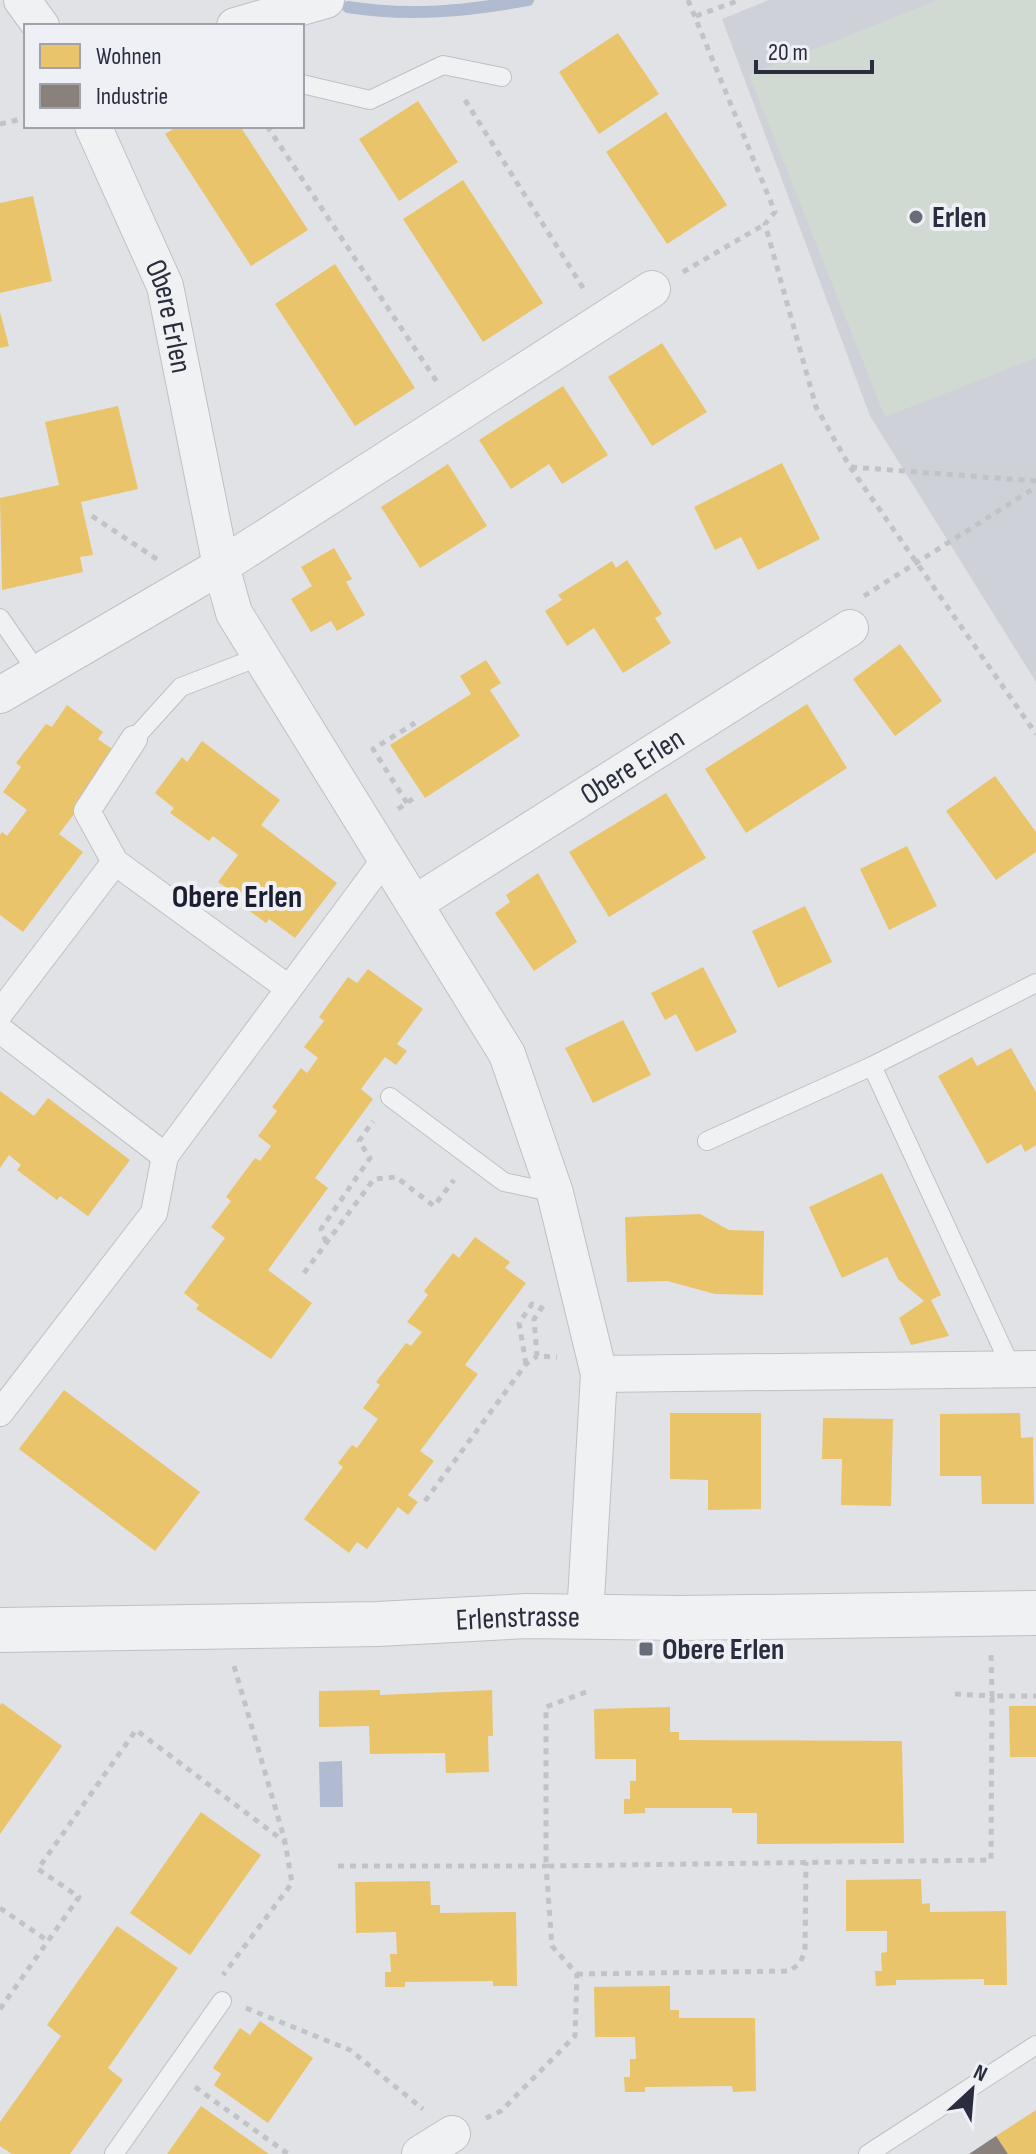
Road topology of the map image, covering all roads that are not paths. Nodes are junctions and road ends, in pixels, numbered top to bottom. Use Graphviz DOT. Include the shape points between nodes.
graph roads {
  1 [pos="22,0"];
  2 [pos="326,0"];
  3 [pos="40,24"];
  4 [pos="243,24"];
  5 [pos="502,77"];
  6 [pos="304,84"];
  7 [pos="94,128"];
  8 [pos="652,289"];
  9 [pos="221,566"];
  10 [pos="0,618"];
  11 [pos="850,628"];
  12 [pos="259,657"];
  13 [pos="38,673"];
  14 [pos="0,695"];
  15 [pos="134,739"];
  16 [pos="385,859"];
  17 [pos="115,862"];
  18 [pos="414,904"];
  19 [pos="1036,983"];
  20 [pos="287,987"];
  21 [pos="0,1013"];
  22 [pos="0,1030"];
  23 [pos="872,1066"];
  24 [pos="390,1097"];
  25 [pos="707,1141"];
  26 [pos="165,1156"];
  27 [pos="555,1193"];
  28 [pos="582,1368"];
  29 [pos="1024,1369"];
  30 [pos="0,1413"];
  31 [pos="1036,1613"];
  32 [pos="585,1617"];
  33 [pos="0,1630"];
  34 [pos="222,2001"];
  35 [pos="1036,2045"];
  36 [pos="452,2134"];
  37 [pos="114,2154"];
  38 [pos="420,2154"];
  39 [pos="868,2154"];
  1 -- 3 [label="street"];
  2 -- 4 [label="street"];
  5 -- 6 [label="lane" via="443,65 370,100"];
  7 -- 9 [label="street, Obere Erlen" via="165,286"];
  8 -- 9 [label="street"];
  9 -- 12 [label="street, Obere Erlen" via="234,613"];
  9 -- 13 [label="street"];
  10 -- 13 [label="lane"];
  11 -- 18 [label="street, Obere Erlen"];
  12 -- 15 [label="lane" via="181,687"];
  12 -- 16 [label="street, Obere Erlen"];
  13 -- 14 [label="street"];
  15 -- 17 [label="street" via="87,811"];
  16 -- 18 [label="street, Obere Erlen"];
  16 -- 20 [label="street"];
  17 -- 20 [label="street"];
  17 -- 21 [label="street"];
  18 -- 27 [label="street, Obere Erlen" via="507,1054"];
  19 -- 23 [label="lane"];
  20 -- 26 [label="street"];
  22 -- 26 [label="street"];
  23 -- 25 [label="lane"];
  23 -- 29 [label="lane"];
  24 -- 27 [label="lane" via="504,1182"];
  26 -- 30 [label="street" via="154,1213"];
  27 -- 28 [label="street, Obere Erlen"];
  28 -- 29 [label="street"];
  28 -- 32 [label="street, Obere Erlen"];
  31 -- 32 [label="street, Erlenstrasse"];
  32 -- 33 [label="street, Erlenstrasse"];
  34 -- 37 [label="lane"];
  35 -- 39 [label="lane"];
  36 -- 38 [label="street"];
}
